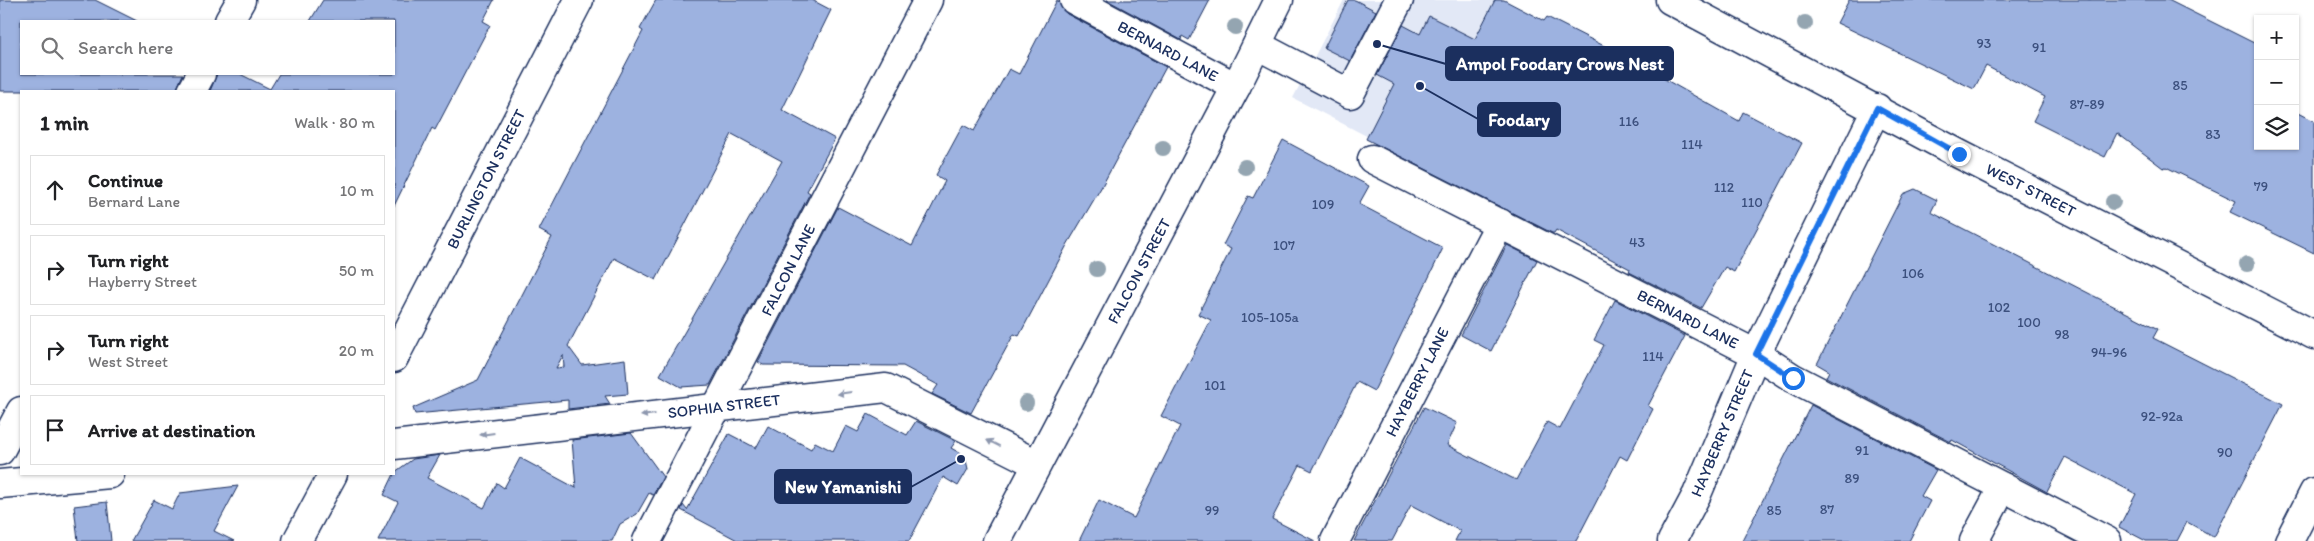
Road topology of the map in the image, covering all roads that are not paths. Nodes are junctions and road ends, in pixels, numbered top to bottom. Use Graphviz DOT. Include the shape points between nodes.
graph roads {
  1 [pos="241,0"];
  2 [pos="579,0"];
  3 [pos="928,0"];
  4 [pos="1074,0"];
  5 [pos="1279,0"];
  6 [pos="1399,0"];
  7 [pos="1670,0"];
  8 [pos="231,20"];
  9 [pos="1257,45"];
  10 [pos="201,75"];
  11 [pos="1236,87"];
  12 [pos="193,90"];
  13 [pos="1877,108"];
  14 [pos="1372,159"];
  15 [pos="1500,223"];
  16 [pos="2314,335"];
  17 [pos="1756,354"];
  18 [pos="395,356"];
  19 [pos="717,407"];
  20 [pos="20,413"];
  21 [pos="395,445"];
  22 [pos="0,451"];
  23 [pos="1037,464"];
  24 [pos="99,475"];
  25 [pos="332,475"];
  26 [pos="0,484"];
  27 [pos="2003,487"];
  28 [pos="2314,492"];
  29 [pos="297,541"];
  30 [pos="647,541"];
  31 [pos="996,541"];
  32 [pos="1335,541"];
  33 [pos="1672,541"];
  34 [pos="1974,541"];
  35 [pos="2107,541"];
  36 [pos="2289,541"];
  1 -- 8 [label="street"];
  2 -- 18 [label="street, BURLINGTON STREET"];
  3 -- 19 [label="street, FALCON LANE"];
  4 -- 11 [label="street, BERNARD LANE"];
  5 -- 9 [label="street, FALCON STREET"];
  6 -- 9 [label="street" via="1350,94"];
  7 -- 13 [label="street, WEST STREET"];
  9 -- 11 [label="street, FALCON STREET"];
  10 -- 12 [label="street"];
  11 -- 23 [label="street, FALCON STREET"];
  13 -- 16 [label="street, WEST STREET" via="1959,154"];
  13 -- 17 [label="street, HAYBERRY STREET"];
  14 -- 15 [label="street, BERNARD LANE"];
  15 -- 17 [label="street, BERNARD LANE"];
  15 -- 32 [label="street, HAYBERRY LANE"];
  17 -- 27 [label="street, BERNARD LANE" via="1793,378"];
  17 -- 33 [label="street, HAYBERRY STREET" via="1697,494"];
  19 -- 21 [label="street, SOPHIA STREET, one-way"];
  23 -- 19 [label="street, SOPHIA STREET, one-way" via="886,388"];
  19 -- 30 [label="street, FALCON LANE"];
  20 -- 22 [label="street"];
  23 -- 31 [label="street, FALCON STREET"];
  24 -- 26 [label="street"];
  25 -- 29 [label="street"];
  27 -- 34 [label="street"];
  27 -- 35 [label="street, BERNARD LANE"];
  28 -- 36 [label="street"];
}
